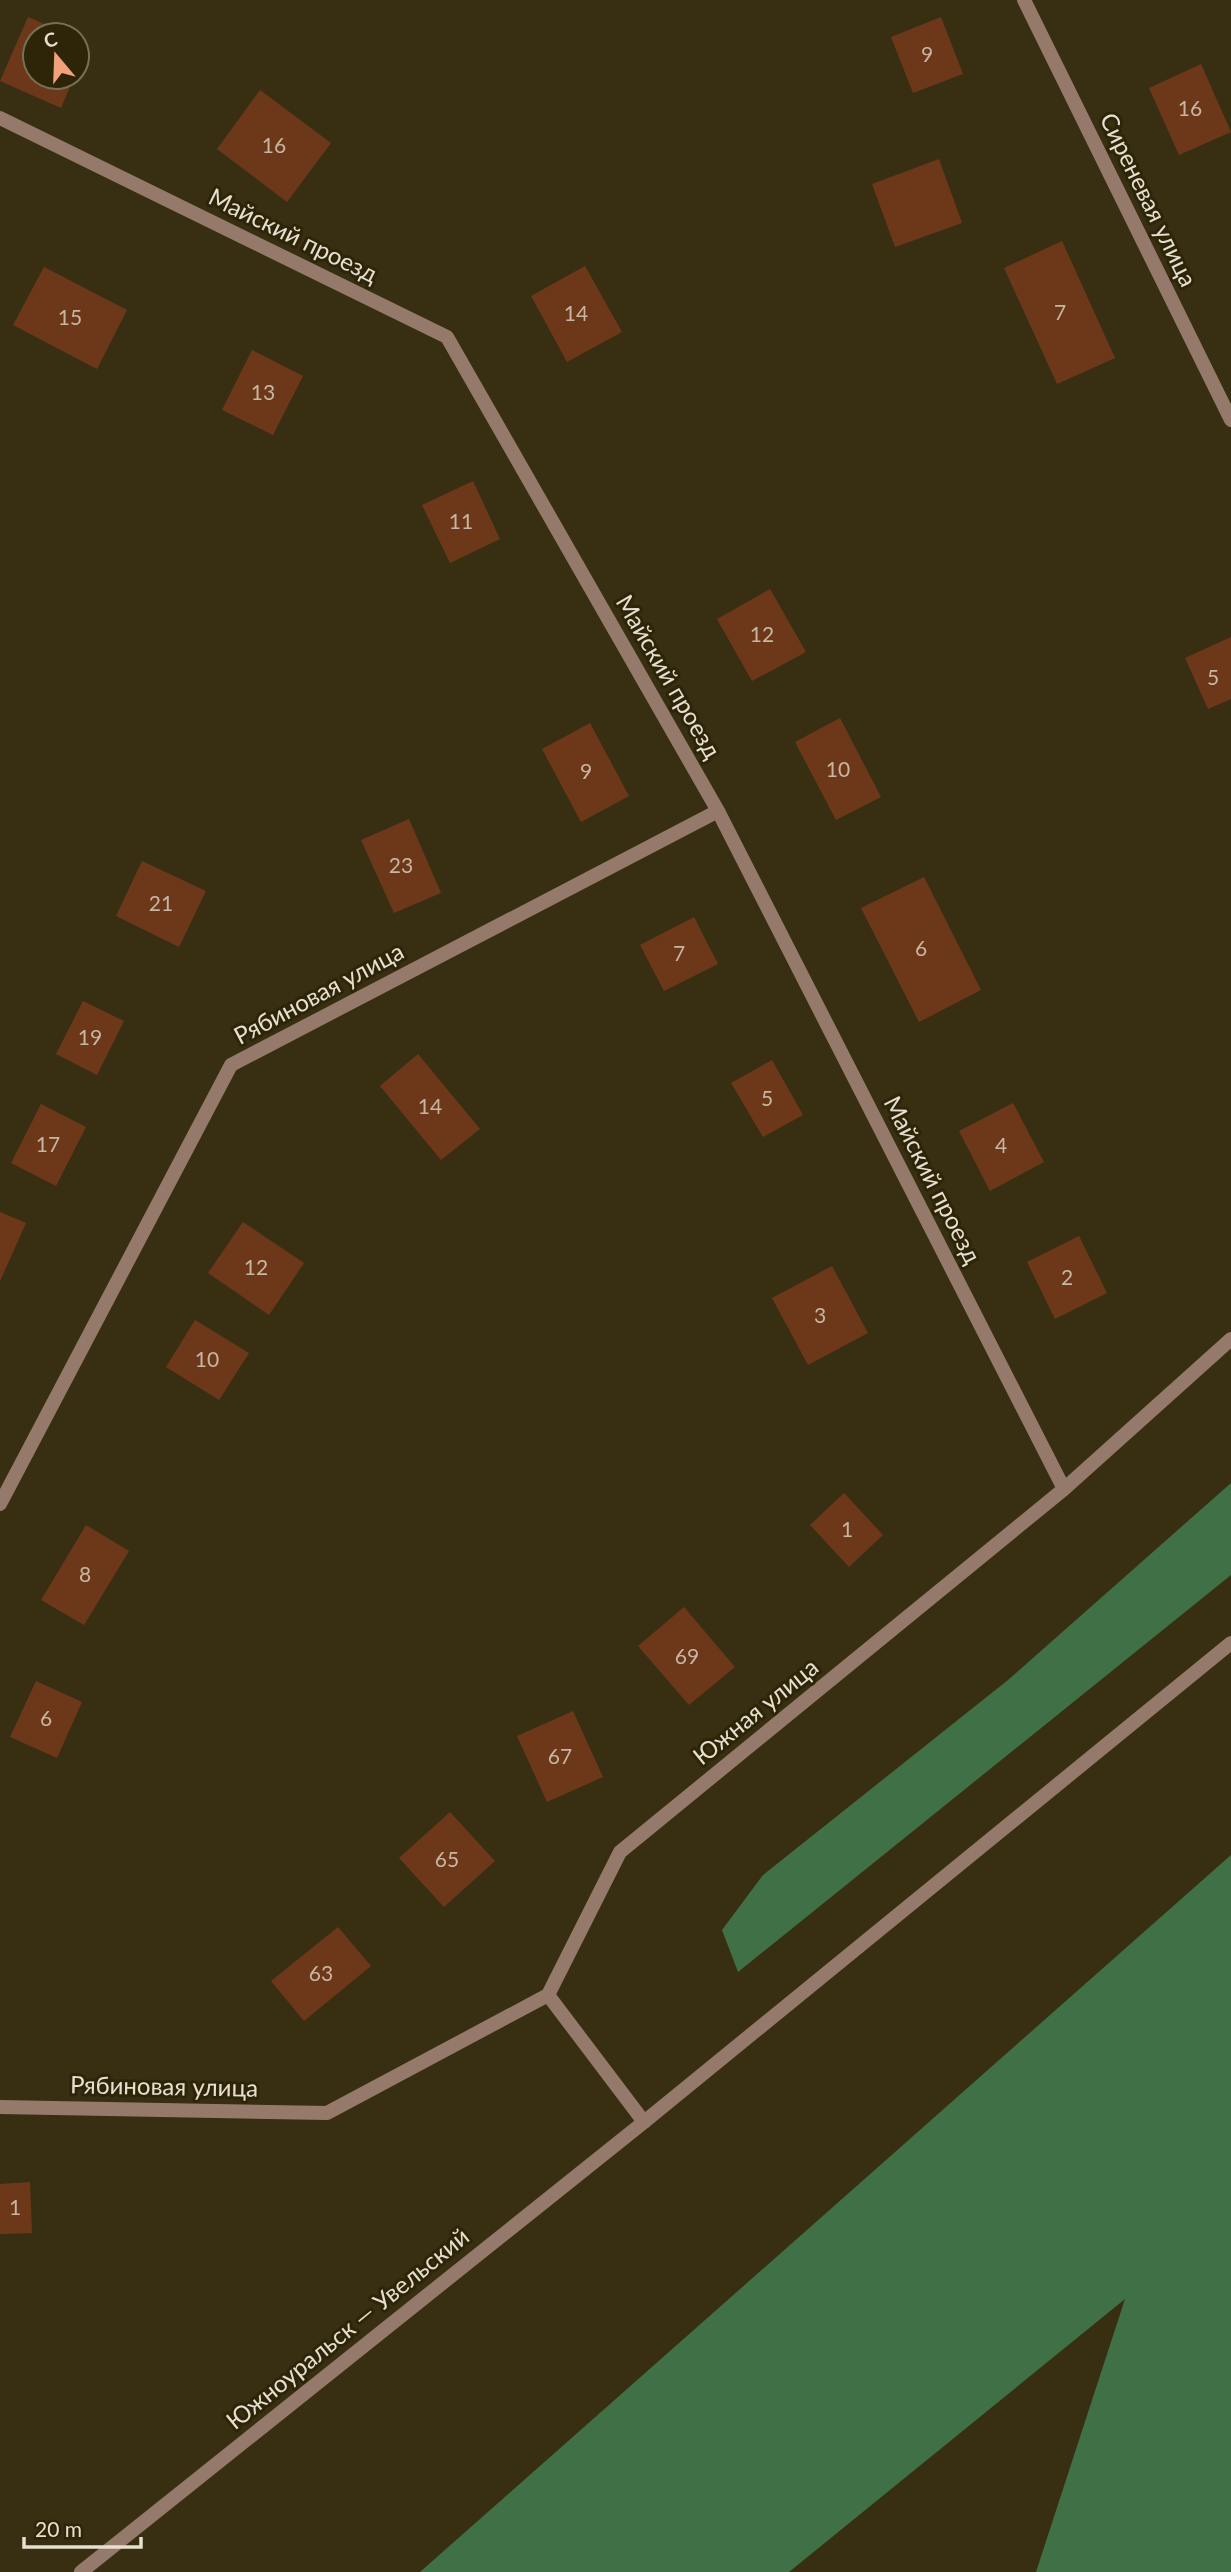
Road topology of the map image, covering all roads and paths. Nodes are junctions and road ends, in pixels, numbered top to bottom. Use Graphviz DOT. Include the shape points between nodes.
graph roads {
  1 [pos="1024,0"];
  2 [pos="0,118"];
  3 [pos="1231,420"];
  4 [pos="718,811"];
  5 [pos="1231,1339"];
  6 [pos="1064,1489"];
  7 [pos="0,1504"];
  8 [pos="1231,1643"];
  9 [pos="548,1995"];
  10 [pos="0,2107"];
  11 [pos="644,2122"];
  12 [pos="81,2572"];
  1 -- 3 [label="street, Сиреневая улица"];
  2 -- 4 [label="street, Майский проезд" via="447,337"];
  4 -- 6 [label="street, Майский проезд"];
  4 -- 7 [label="street, Рябиновая улица" via="231,1065"];
  5 -- 6 [label="street, Южная улица"];
  6 -- 9 [label="street, Южная улица" via="620,1852"];
  8 -- 11 [label="street, Южноуральск — Увельский"];
  9 -- 10 [label="street, Рябиновая улица" via="327,2113"];
  9 -- 11 [label="street"];
  11 -- 12 [label="street, Южноуральск — Увельский"];
}
